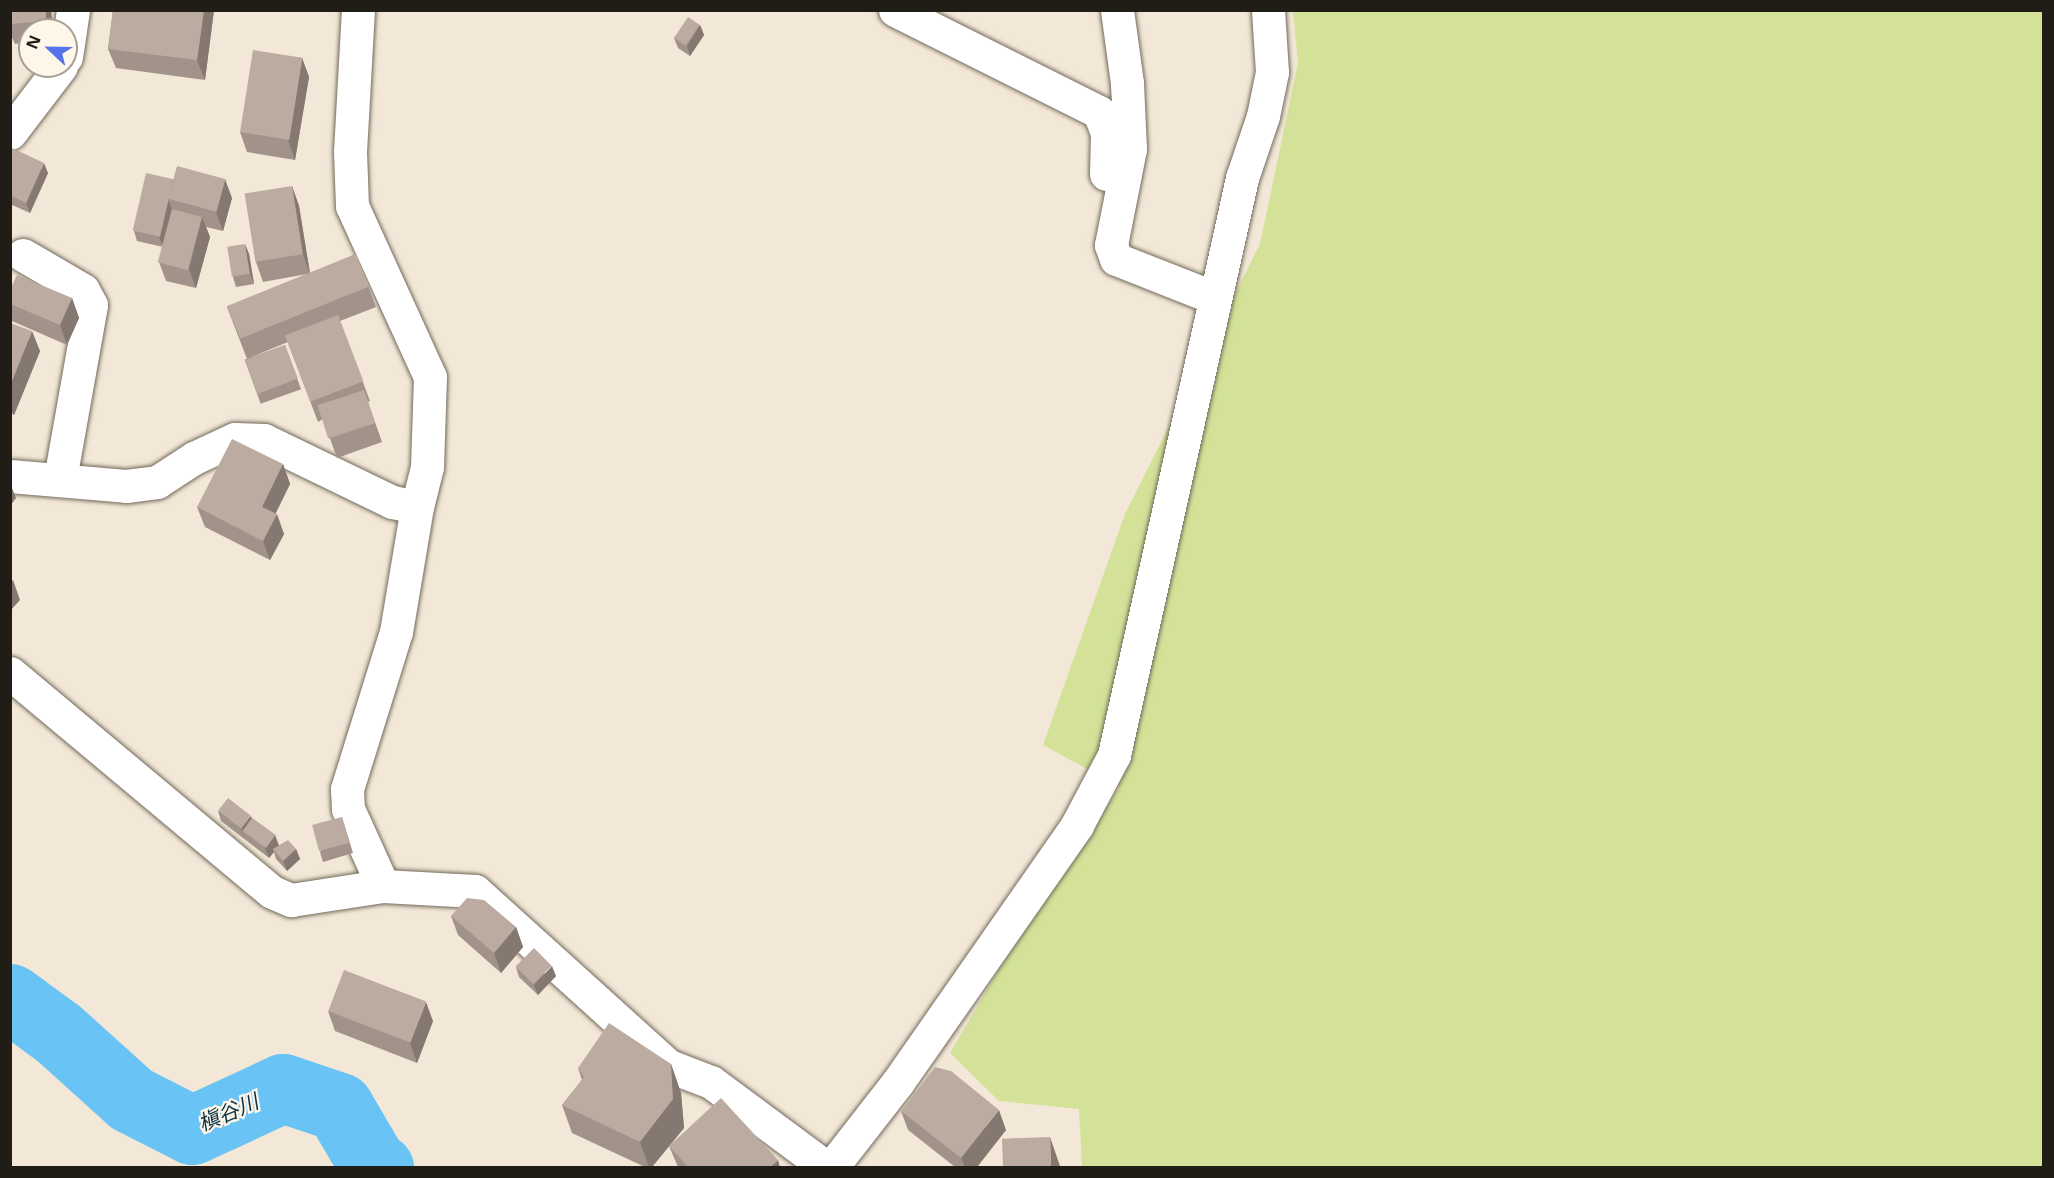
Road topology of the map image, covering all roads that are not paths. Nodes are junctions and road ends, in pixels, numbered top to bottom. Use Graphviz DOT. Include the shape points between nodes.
graph roads {
  1 [pos="358,10"];
  2 [pos="895,10"];
  3 [pos="1117,10"];
  4 [pos="1268,10"];
  5 [pos="52,78"];
  6 [pos="10,133"];
  7 [pos="1118,214"];
  8 [pos="24,255"];
  9 [pos="56,275"];
  10 [pos="15,289"];
  11 [pos="1215,298"];
  12 [pos="10,476"];
  13 [pos="60,479"];
  14 [pos="417,507"];
  15 [pos="10,673"];
  16 [pos="383,886"];
  17 [pos="829,1167"];
  1 -- 14 [label="street" via="350,152 352,206 430,377 427,467"];
  2 -- 7 [label="street" via="1099,112 1107,133 1106,208"];
  3 -- 7 [label="street" via="1127,83 1130,149"];
  4 -- 11 [label="street" via="1272,72"];
  5 -- 6 [label="street"];
  7 -- 11 [label="street" via="1111,245 1116,259"];
  8 -- 9 [label="street"];
  9 -- 10 [label="street"];
  9 -- 13 [label="street" via="83,290 91,305"];
  11 -- 17 [label="street" via="1114,755 1077,825 898,1082"];
  12 -- 13 [label="street"];
  13 -- 14 [label="street" via="126,486 157,482 194,458 235,439 264,440 392,502"];
  14 -- 16 [label="street" via="396,632 347,789 348,809"];
  15 -- 16 [label="street" via="272,892 291,900"];
  16 -- 17 [label="street" via="475,891 669,1066 711,1082"];
}
